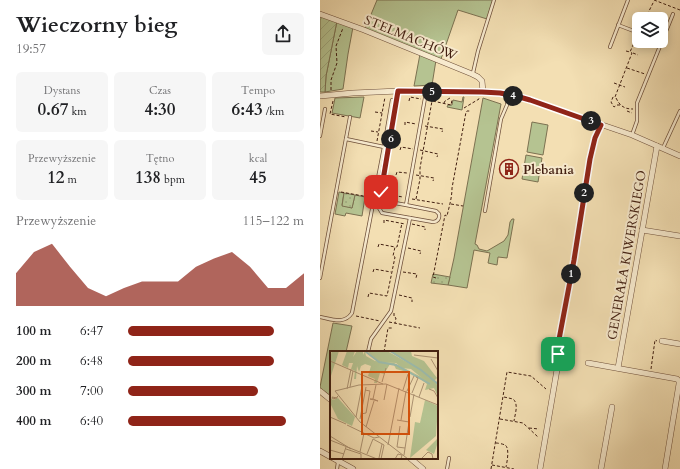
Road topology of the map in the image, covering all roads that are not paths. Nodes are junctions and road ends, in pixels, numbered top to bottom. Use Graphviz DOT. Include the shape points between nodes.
graph roads {
  1 [pos="494,0"];
  2 [pos="628,0"];
  3 [pos="320,14"];
  4 [pos="673,14"];
  5 [pos="618,25"];
  6 [pos="668,25"];
  7 [pos="632,30"];
  8 [pos="610,47"];
  9 [pos="658,48"];
  10 [pos="472,74"];
  11 [pos="398,91"];
  12 [pos="481,94"];
  13 [pos="509,95"];
  14 [pos="320,96"];
  15 [pos="425,99"];
  16 [pos="392,100"];
  17 [pos="325,109"];
  18 [pos="680,111"];
  19 [pos="350,117"];
  20 [pos="601,125"];
  21 [pos="598,133"];
  22 [pos="632,135"];
  23 [pos="320,136"];
  24 [pos="346,139"];
  25 [pos="384,146"];
  26 [pos="657,146"];
  27 [pos="663,148"];
  28 [pos="680,156"];
  29 [pos="382,202"];
  30 [pos="406,205"];
  31 [pos="485,211"];
  32 [pos="410,218"];
  33 [pos="642,230"];
  34 [pos="680,236"];
  35 [pos="320,278"];
  36 [pos="320,317"];
  37 [pos="662,341"];
  38 [pos="680,344"];
  39 [pos="368,351"];
  40 [pos="559,358"];
  41 [pos="588,363"];
  42 [pos="618,368"];
  43 [pos="679,383"];
  44 [pos="320,392"];
  45 [pos="330,399"];
  46 [pos="612,407"];
  47 [pos="320,451"];
  48 [pos="330,456"];
  49 [pos="449,458"];
  50 [pos="334,459"];
  51 [pos="336,459"];
  52 [pos="411,459"];
  53 [pos="337,469"];
  54 [pos="354,469"];
  55 [pos="424,469"];
  56 [pos="447,469"];
  57 [pos="540,469"];
  58 [pos="601,469"];
  59 [pos="665,469"];
  1 -- 10 [label="lane"];
  2 -- 5 [label="lane"];
  3 -- 10 [label="street, STELMACHÓW"];
  4 -- 6 [label="lane"];
  5 -- 7 [label="lane"];
  5 -- 8 [label="lane"];
  9 -- 22 [label="lane" via="637,103 637,121"];
  10 -- 12 [label="street" via="482,81"];
  11 -- 12 [label="street"];
  11 -- 14 [label="street"];
  11 -- 29 [label="lane" via="381,193"];
  12 -- 13 [label="street"];
  13 -- 20 [label="street"];
  13 -- 31 [label="lane" via="501,119"];
  15 -- 30 [label="lane"];
  16 -- 25 [label="lane"];
  17 -- 23 [label="lane"];
  18 -- 27 [label="lane"];
  19 -- 24 [label="lane"];
  20 -- 21 [label="street"];
  20 -- 22 [label="street"];
  21 -- 40 [label="lane" via="587,173 557,350"];
  22 -- 26 [label="street"];
  24 -- 25 [label="lane"];
  24 -- 35 [label="lane"];
  25 -- 36 [label="lane" via="351,315 342,320"];
  26 -- 27 [label="street"];
  26 -- 33 [label="street, GENERAŁA KIWERSKIEGO"];
  27 -- 28 [label="street"];
  29 -- 30 [label="lane"];
  29 -- 32 [label="lane" via="379,208 382,213"];
  30 -- 32 [label="lane" via="436,211 439,216 438,220 433,222"];
  32 -- 39 [label="lane" via="391,311 371,339"];
  33 -- 34 [label="street"];
  33 -- 42 [label="street, GENERAŁA KIWERSKIEGO"];
  37 -- 38 [label="street"];
  40 -- 57 [label="street"];
  41 -- 42 [label="street"];
  42 -- 43 [label="street" via="677,379"];
  43 -- 59 [label="street"];
  44 -- 45 [label="street"];
  46 -- 58 [label="street"];
  47 -- 48 [label="street"];
  49 -- 56 [label="lane"];
  50 -- 53 [label="lane"];
  51 -- 54 [label="street"];
  52 -- 55 [label="street"];
}
